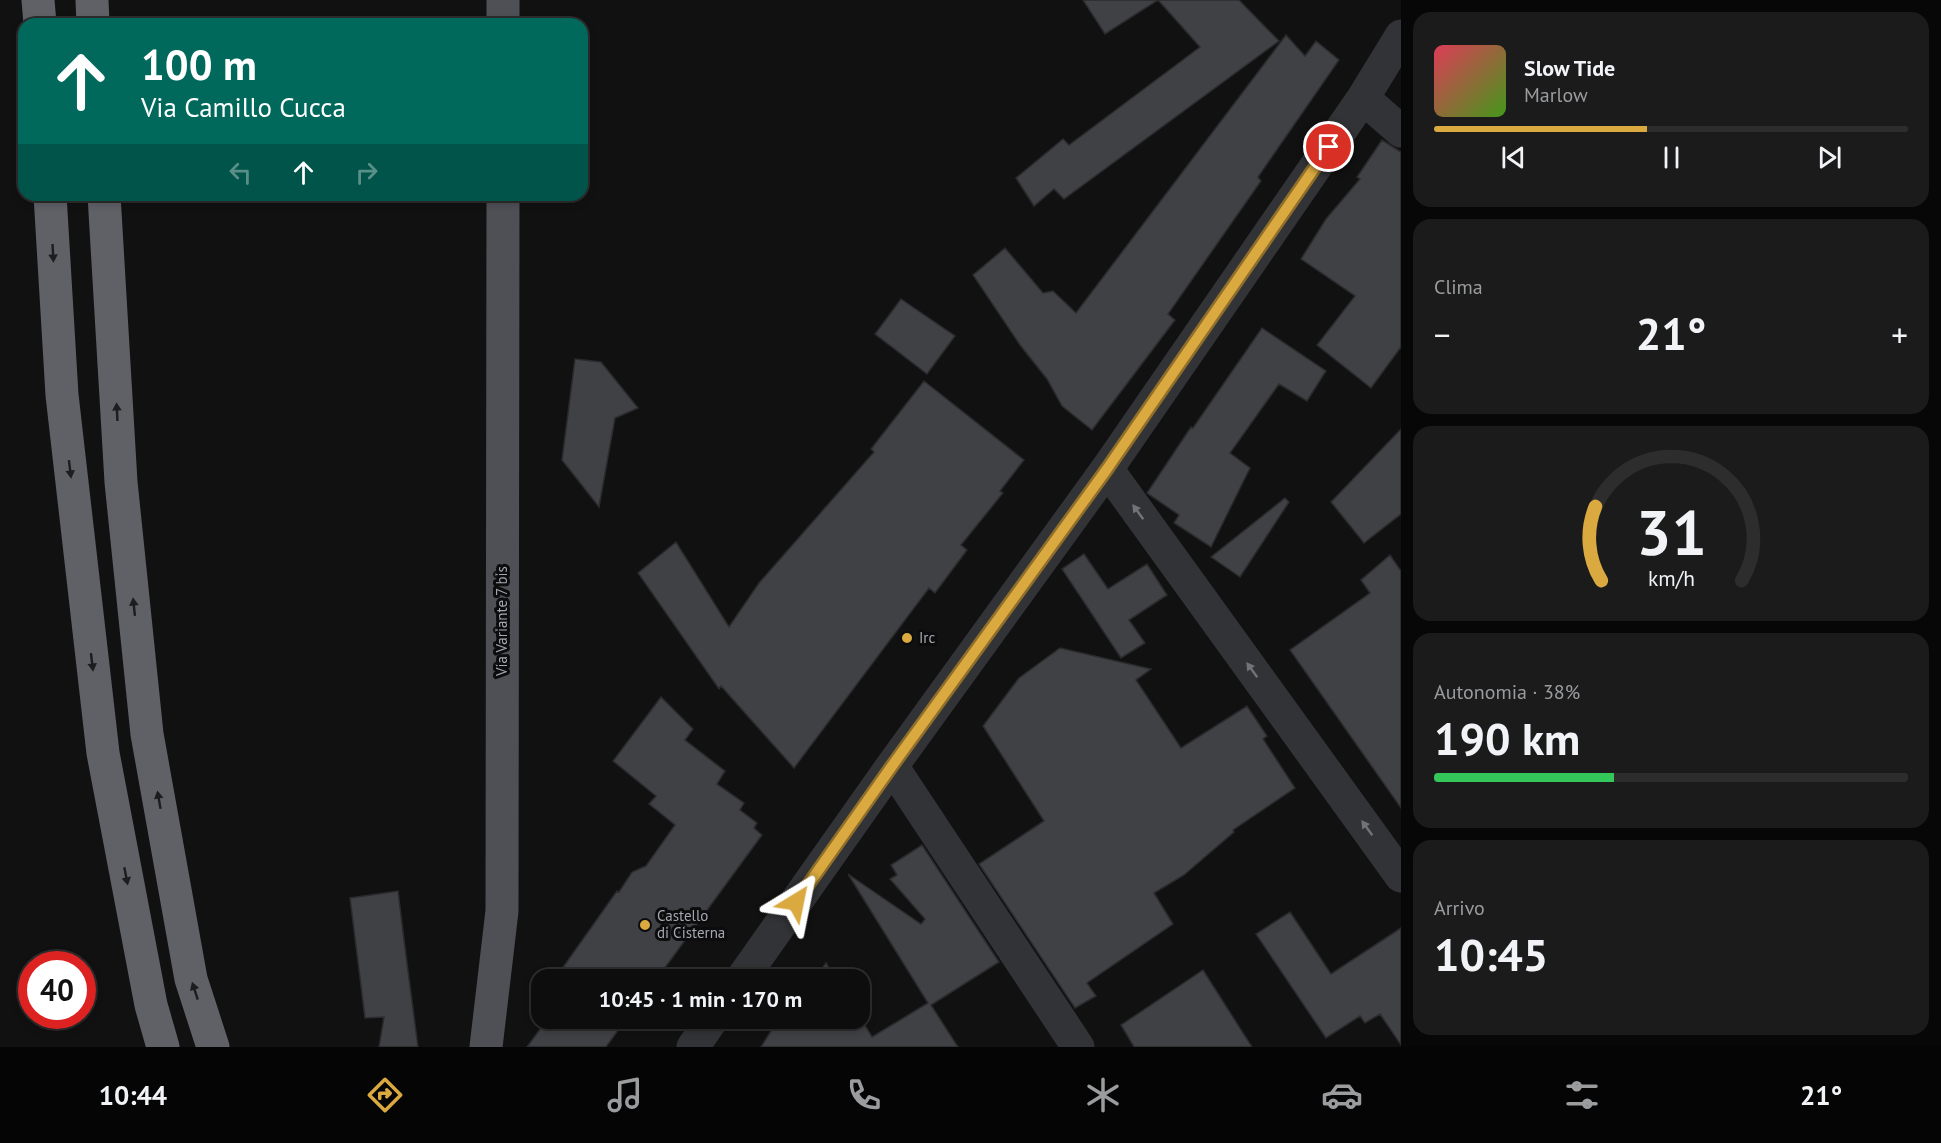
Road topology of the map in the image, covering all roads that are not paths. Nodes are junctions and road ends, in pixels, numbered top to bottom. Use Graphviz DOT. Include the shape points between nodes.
graph roads {
  1 [pos="38,0"];
  2 [pos="92,0"];
  3 [pos="503,0"];
  4 [pos="40,18"];
  5 [pos="93,18"];
  6 [pos="503,18"];
  7 [pos="1401,36"];
  8 [pos="1363,98"];
  9 [pos="1401,130"];
  10 [pos="50,201"];
  11 [pos="104,201"];
  12 [pos="503,201"];
  13 [pos="1107,469"];
  14 [pos="892,766"];
  15 [pos="1401,876"];
  16 [pos="749,969"];
  17 [pos="705,1029"];
  18 [pos="488,1042"];
  19 [pos="163,1047"];
  20 [pos="213,1047"];
  21 [pos="693,1047"];
  22 [pos="1078,1047"];
  1 -- 4 [label="highway"];
  2 -- 5 [label="highway"];
  3 -- 6 [label="main road"];
  7 -- 8 [label="street"];
  8 -- 9 [label="street"];
  8 -- 13 [label="street"];
  10 -- 19 [label="highway, one-way" via="62,395 103,753 151,1005"];
  20 -- 11 [label="highway, one-way" via="191,979 147,734 121,482"];
  12 -- 18 [label="main road, Via Variante 7 bis" via="502,911"];
  13 -- 14 [label="street"];
  15 -- 13 [label="street, one-way"];
  14 -- 16 [label="street"];
  14 -- 22 [label="street"];
  17 -- 21 [label="street"];
}
